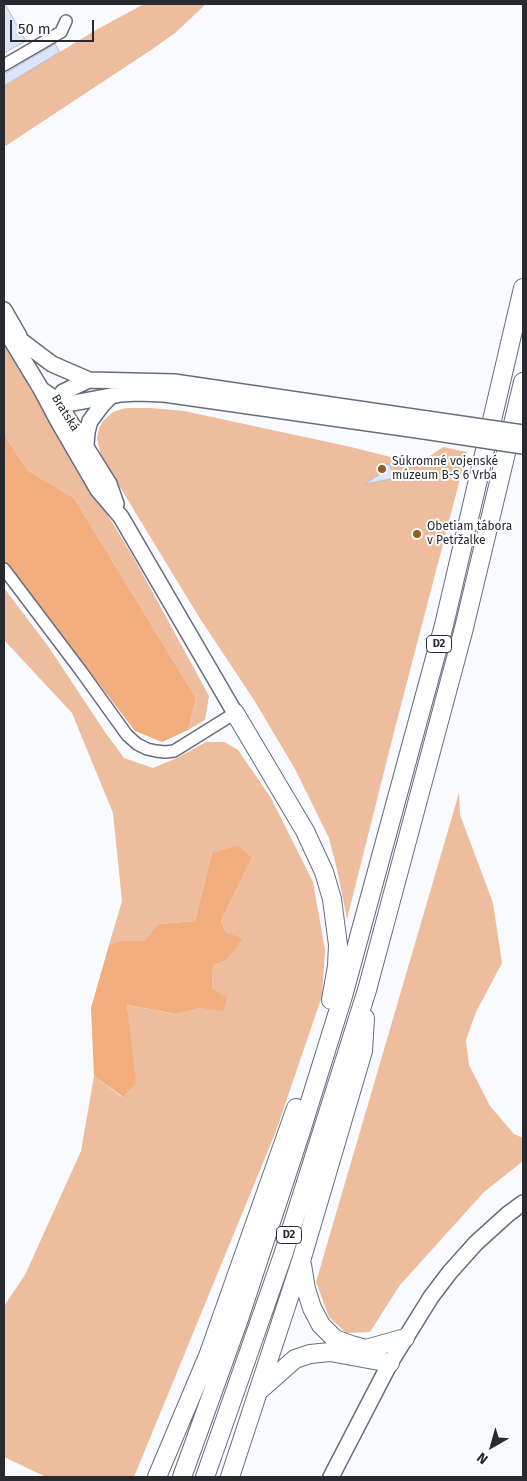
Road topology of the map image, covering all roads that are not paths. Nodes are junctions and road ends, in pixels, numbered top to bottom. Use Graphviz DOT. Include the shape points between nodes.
graph roads {
  1 [pos="66,21"];
  2 [pos="4,65"];
  3 [pos="523,288"];
  4 [pos="4,310"];
  5 [pos="4,328"];
  6 [pos="23,342"];
  7 [pos="89,380"];
  8 [pos="523,382"];
  9 [pos="41,389"];
  10 [pos="110,397"];
  11 [pos="58,401"];
  12 [pos="58,421"];
  13 [pos="426,425"];
  14 [pos="523,433"];
  15 [pos="86,445"];
  16 [pos="523,446"];
  17 [pos="121,518"];
  18 [pos="4,569"];
  19 [pos="235,713"];
  20 [pos="367,990"];
  21 [pos="523,1203"];
  22 [pos="301,1261"];
  23 [pos="239,1320"];
  24 [pos="405,1338"];
  25 [pos="208,1356"];
  26 [pos="390,1364"];
  27 [pos="260,1389"];
  28 [pos="157,1477"];
  29 [pos="182,1477"];
  30 [pos="205,1477"];
  31 [pos="230,1477"];
  32 [pos="331,1477"];
  1 -- 2 [label="street" via="62,32"];
  3 -- 23 [label="highway, D2" via="444,625 343,996"];
  4 -- 6 [label="main road, Bratská"];
  5 -- 9 [label="main road, Bratská"];
  6 -- 7 [label="main road" via="52,364"];
  6 -- 11 [label="main road, Bratská"];
  7 -- 11 [label="main road" via="67,389 60,394"];
  7 -- 13 [label="main road" via="174,382"];
  8 -- 20 [label="highway, D2" via="463,632"];
  9 -- 11 [label="main road"];
  9 -- 12 [label="main road, Bratská"];
  10 -- 11 [label="main road" via="76,404"];
  10 -- 13 [label="main road" via="164,394"];
  10 -- 15 [label="main road" via="90,421"];
  11 -- 12 [label="main road"];
  11 -- 15 [label="main road, Bratská"];
  12 -- 17 [label="main road, Bratská" via="98,490"];
  13 -- 14 [label="main road, bridge"];
  13 -- 16 [label="main road, bridge"];
  15 -- 17 [label="main road, Bratská" via="109,484"];
  17 -- 19 [label="main road, Bratská"];
  18 -- 19 [label="street" via="127,735 137,744 156,752 174,751"];
  19 -- 25 [label="highway" via="305,831 324,872 336,924 337,966 333,992 289,1129"];
  20 -- 22 [label="highway" via="363,1052"];
  20 -- 30 [label="highway, D2" via="283,1254"];
  21 -- 24 [label="main road" via="450,1272"];
  22 -- 24 [label="highway" via="312,1308 335,1339 366,1349"];
  22 -- 27 [label="highway"];
  23 -- 25 [label="highway"];
  23 -- 29 [label="highway, D2"];
  24 -- 26 [label="main road"];
  25 -- 28 [label="highway"];
  26 -- 27 [label="highway" via="330,1352 310,1354 295,1359"];
  26 -- 32 [label="main road"];
  27 -- 31 [label="highway"];
}
